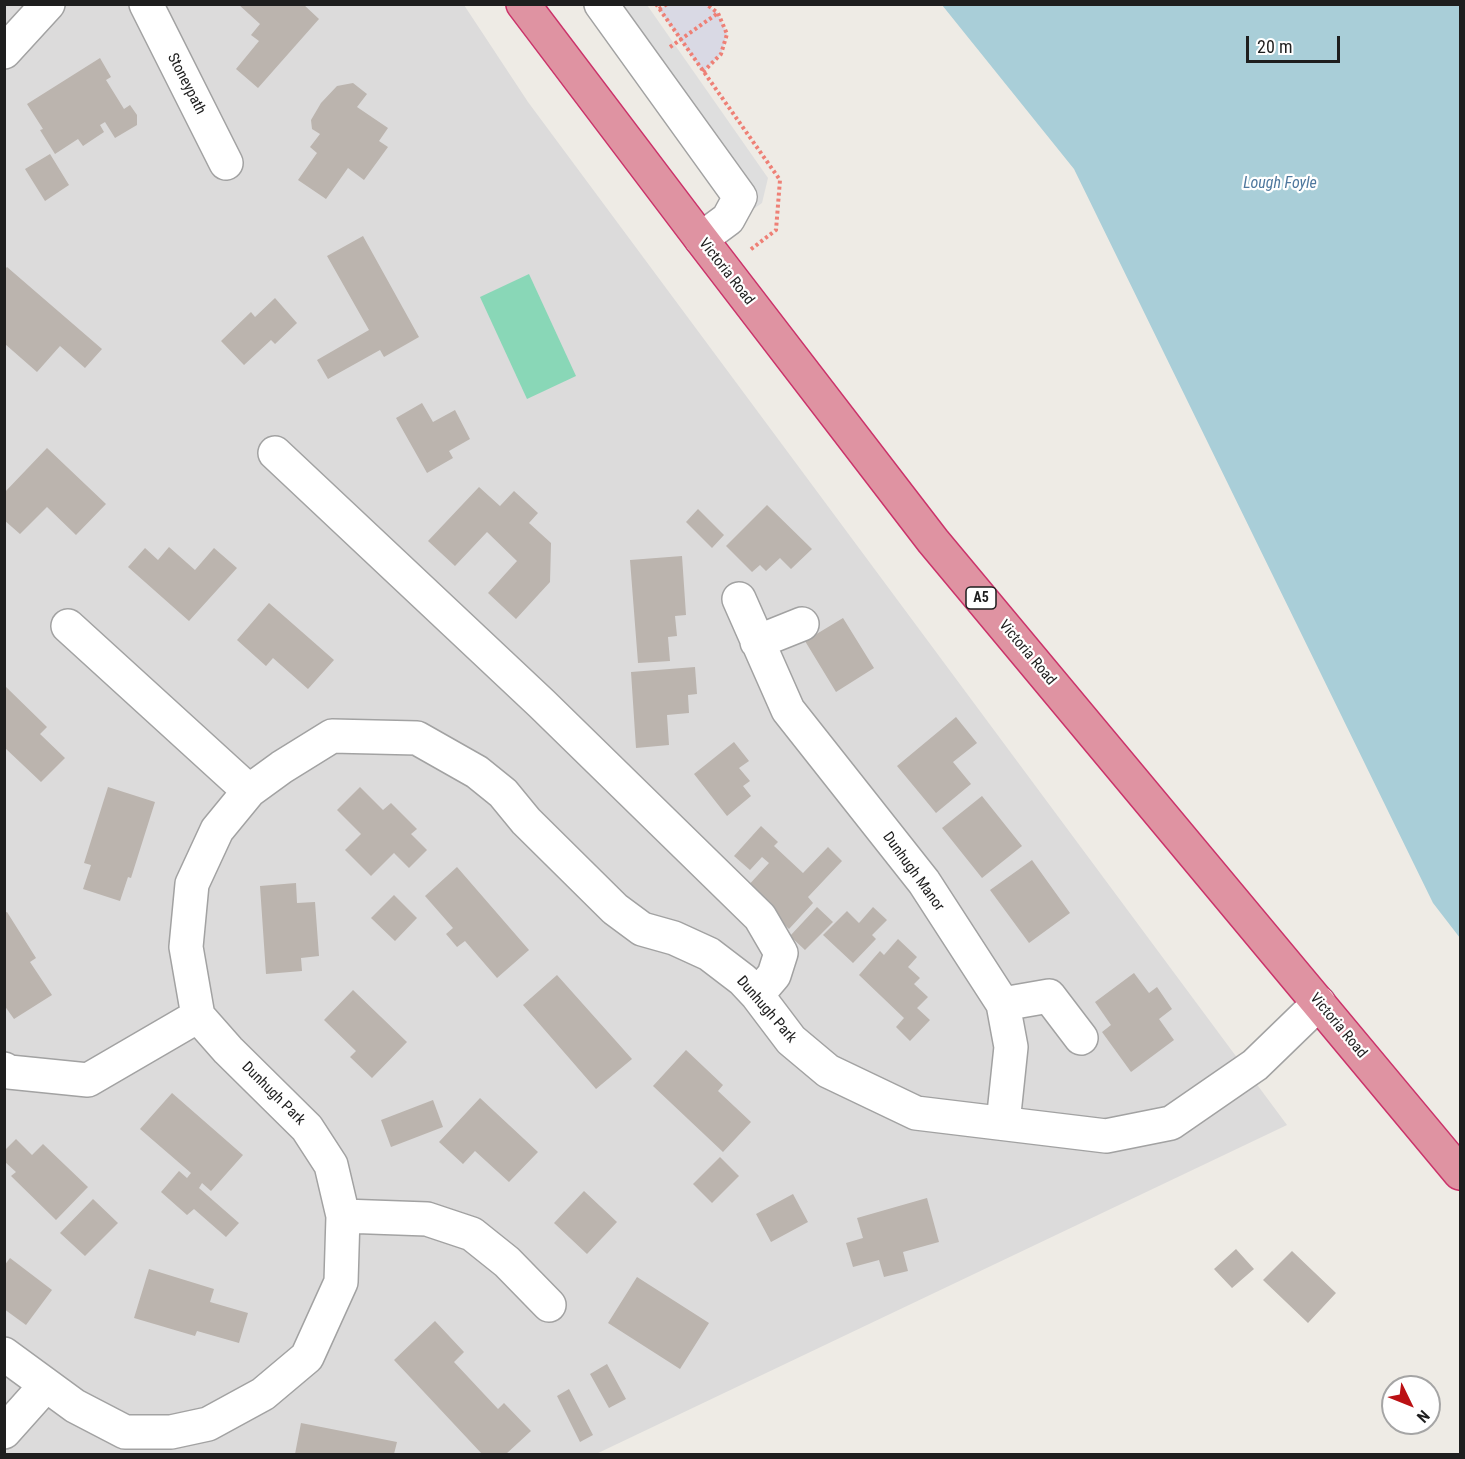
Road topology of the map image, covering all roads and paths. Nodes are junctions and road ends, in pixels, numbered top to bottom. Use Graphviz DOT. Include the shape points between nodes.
graph roads {
  1 [pos="48,4"];
  2 [pos="146,4"];
  3 [pos="524,4"];
  4 [pos="601,4"];
  5 [pos="667,4"];
  6 [pos="706,4"];
  7 [pos="659,9"];
  8 [pos="718,13"];
  9 [pos="4,52"];
  10 [pos="645,65"];
  11 [pos="703,72"];
  12 [pos="226,163"];
  13 [pos="728,219"];
  14 [pos="701,239"];
  15 [pos="758,259"];
  16 [pos="275,453"];
  17 [pos="739,599"];
  18 [pos="802,624"];
  19 [pos="68,626"];
  20 [pos="757,642"];
  21 [pos="249,791"];
  22 [pos="757,995"];
  23 [pos="1003,1004"];
  24 [pos="1319,1004"];
  25 [pos="198,1016"];
  26 [pos="1081,1038"];
  27 [pos="4,1069"];
  28 [pos="1003,1123"];
  29 [pos="1461,1173"];
  30 [pos="343,1216"];
  31 [pos="549,1305"];
  32 [pos="4,1354"];
  33 [pos="46,1385"];
  34 [pos="4,1432"];
  1 -- 9 [label="street"];
  2 -- 12 [label="street, Stoneypath"];
  3 -- 14 [label="highway, Victoria Road / A5"];
  4 -- 10 [label="street"];
  5 -- 7 [label="path"];
  6 -- 8 [label="path"];
  8 -- 10 [label="path"];
  8 -- 11 [label="path" via="727,34 721,54"];
  10 -- 13 [label="street" via="740,197"];
  13 -- 14 [label="street"];
  13 -- 15 [label="path"];
  14 -- 24 [label="highway, Victoria Road / A5" via="933,541"];
  16 -- 22 [label="street" via="760,917 781,953 774,975"];
  17 -- 20 [label="street, Dunhugh Manor"];
  18 -- 20 [label="street"];
  19 -- 21 [label="street"];
  20 -- 23 [label="street, Dunhugh Manor" via="788,710 924,882"];
  21 -- 22 [label="street, Dunhugh Park" via="332,736 417,738 477,772 503,793 615,909 642,930 674,938 709,954"];
  21 -- 25 [label="street, Dunhugh Park" via="217,830 192,884 186,947"];
  22 -- 28 [label="street, Dunhugh Park" via="791,1040 828,1071 916,1113"];
  23 -- 26 [label="street" via="1049,996"];
  23 -- 28 [label="street, Dunhugh Manor" via="1011,1047"];
  24 -- 28 [label="street, Dunhugh Park" via="1255,1065 1171,1124 1106,1136"];
  24 -- 29 [label="highway, Victoria Road / A5"];
  25 -- 27 [label="street" via="88,1080"];
  25 -- 30 [label="street, Dunhugh Park" via="307,1128 331,1166"];
  30 -- 31 [label="street" via="427,1219 472,1234 507,1262"];
  30 -- 33 [label="street, Dunhugh Park" via="341,1282 308,1357 263,1394 208,1424 171,1432 125,1432 75,1406"];
  32 -- 33 [label="street, Dunhugh Park"];
  33 -- 34 [label="street"];
}
